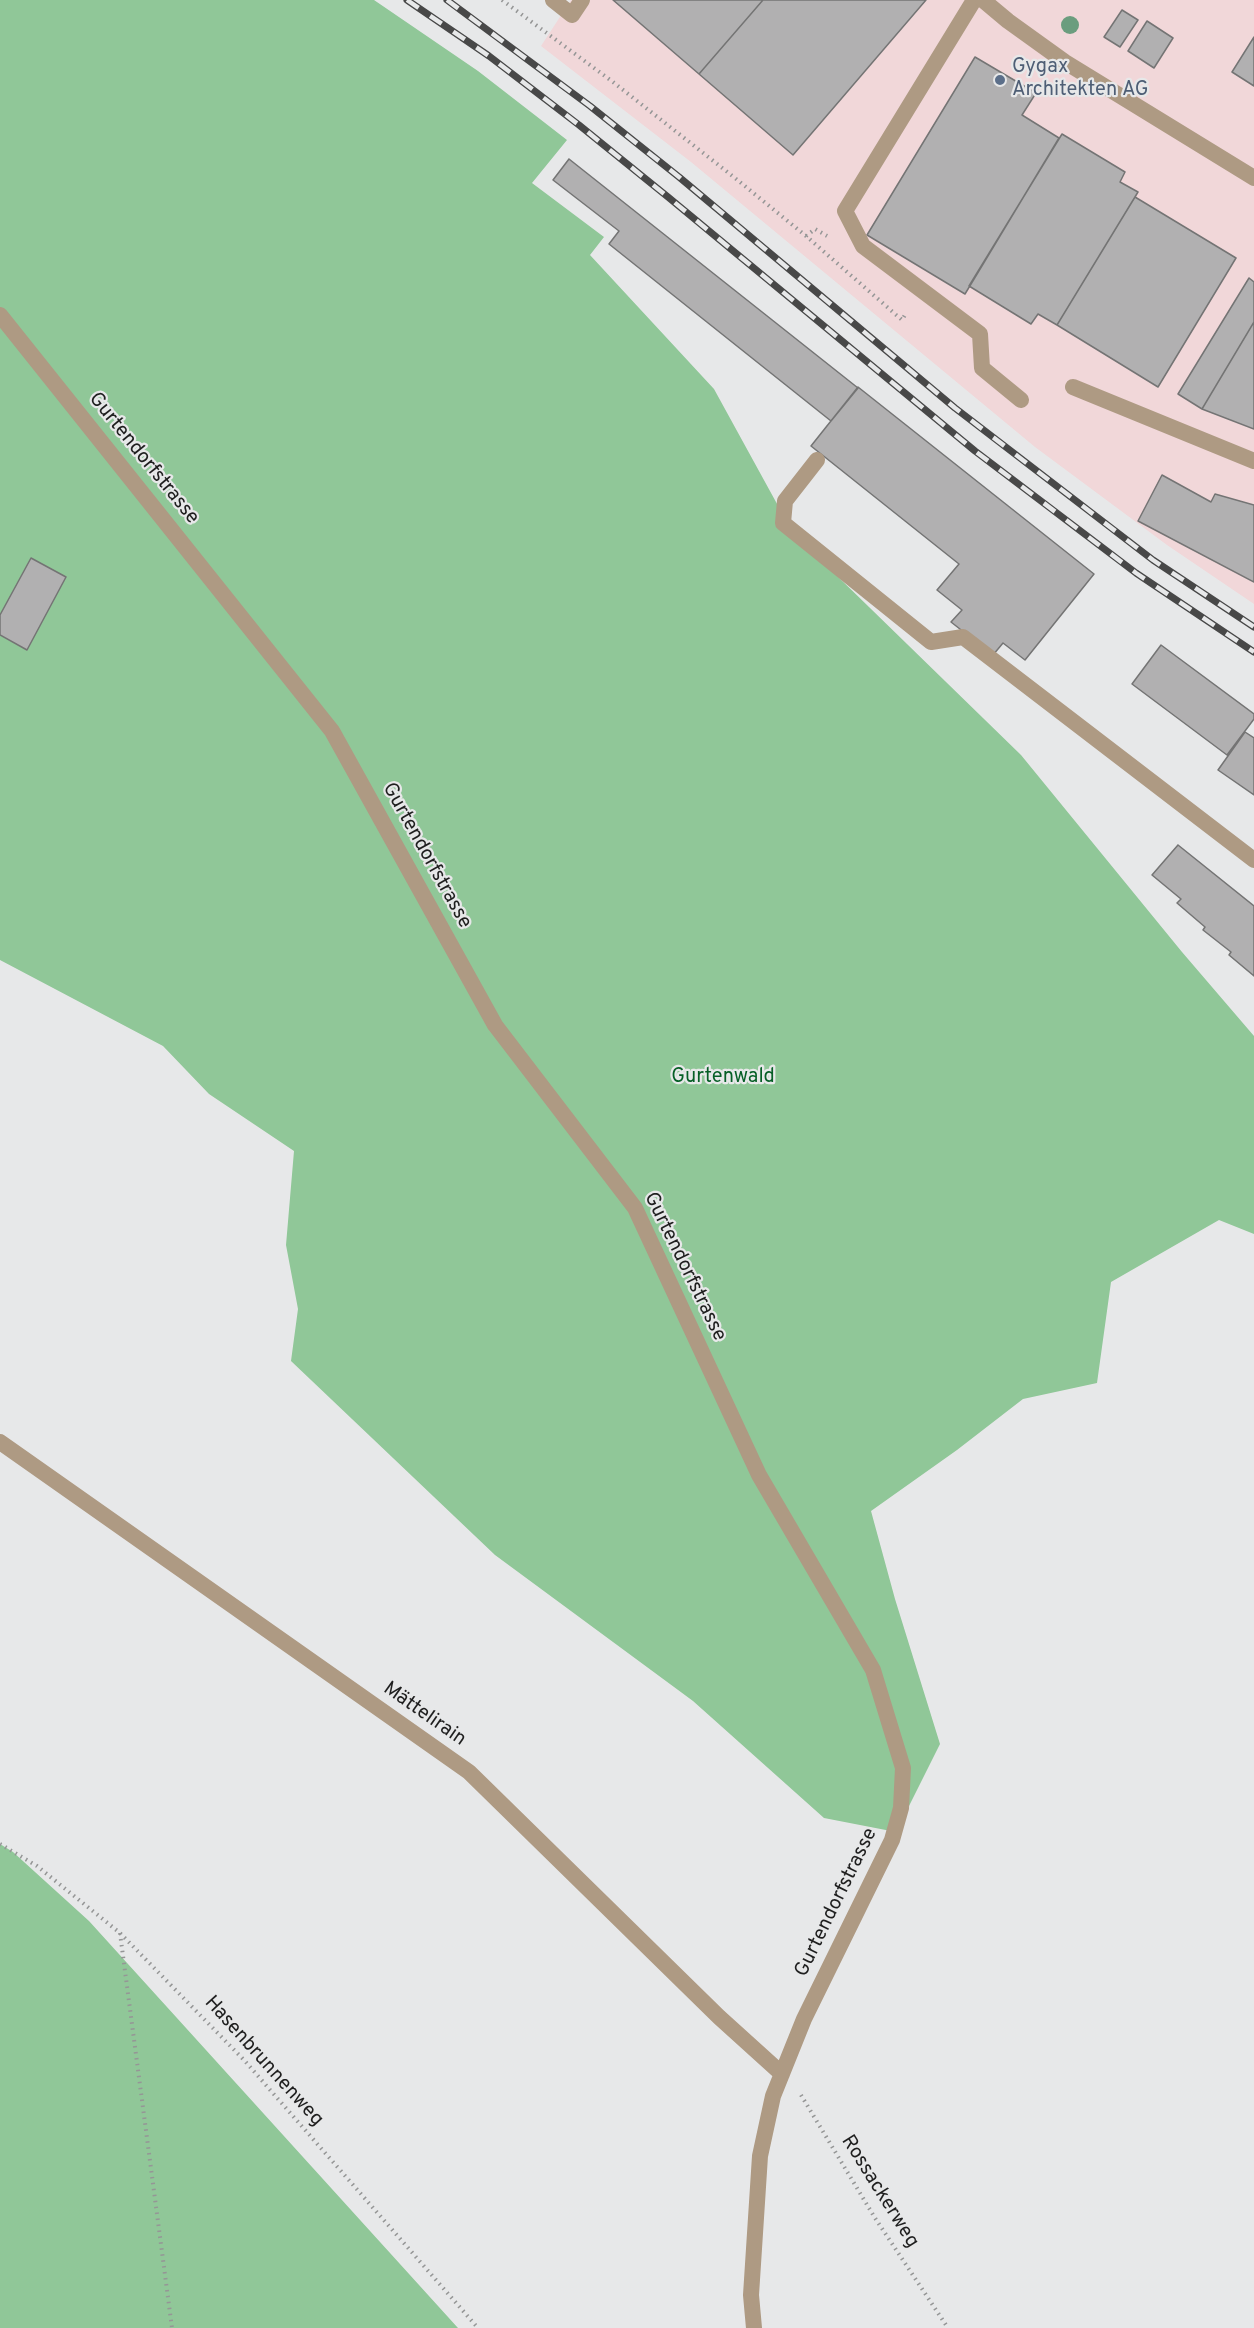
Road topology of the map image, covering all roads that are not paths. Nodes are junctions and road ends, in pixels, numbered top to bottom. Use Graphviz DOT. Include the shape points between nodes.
graph roads {
  1 [pos="553,0"];
  2 [pos="582,0"];
  3 [pos="974,0"];
  4 [pos="983,0"];
  5 [pos="1254,178"];
  6 [pos="0,315"];
  7 [pos="1073,387"];
  8 [pos="1021,400"];
  9 [pos="817,460"];
  10 [pos="1254,461"];
  11 [pos="1254,860"];
  12 [pos="0,1442"];
  13 [pos="782,2074"];
  14 [pos="754,2328"];
  1 -- 2 [label="street" via="572,15"];
  3 -- 8 [label="street" via="845,211 863,246 980,334 982,368"];
  4 -- 5 [label="street" via="1065,62"];
  6 -- 13 [label="street, Gurtendorfstrasse" via="333,731 495,1025 635,1208 759,1475 873,1670 903,1768 901,1808 892,1840 804,2019"];
  7 -- 10 [label="street"];
  9 -- 11 [label="street" via="785,501 783,524 932,642 963,637"];
  12 -- 13 [label="street, Mättelirain" via="469,1772"];
  13 -- 14 [label="street, Gurtendorfstrasse" via="760,2156 751,2295"];
}
